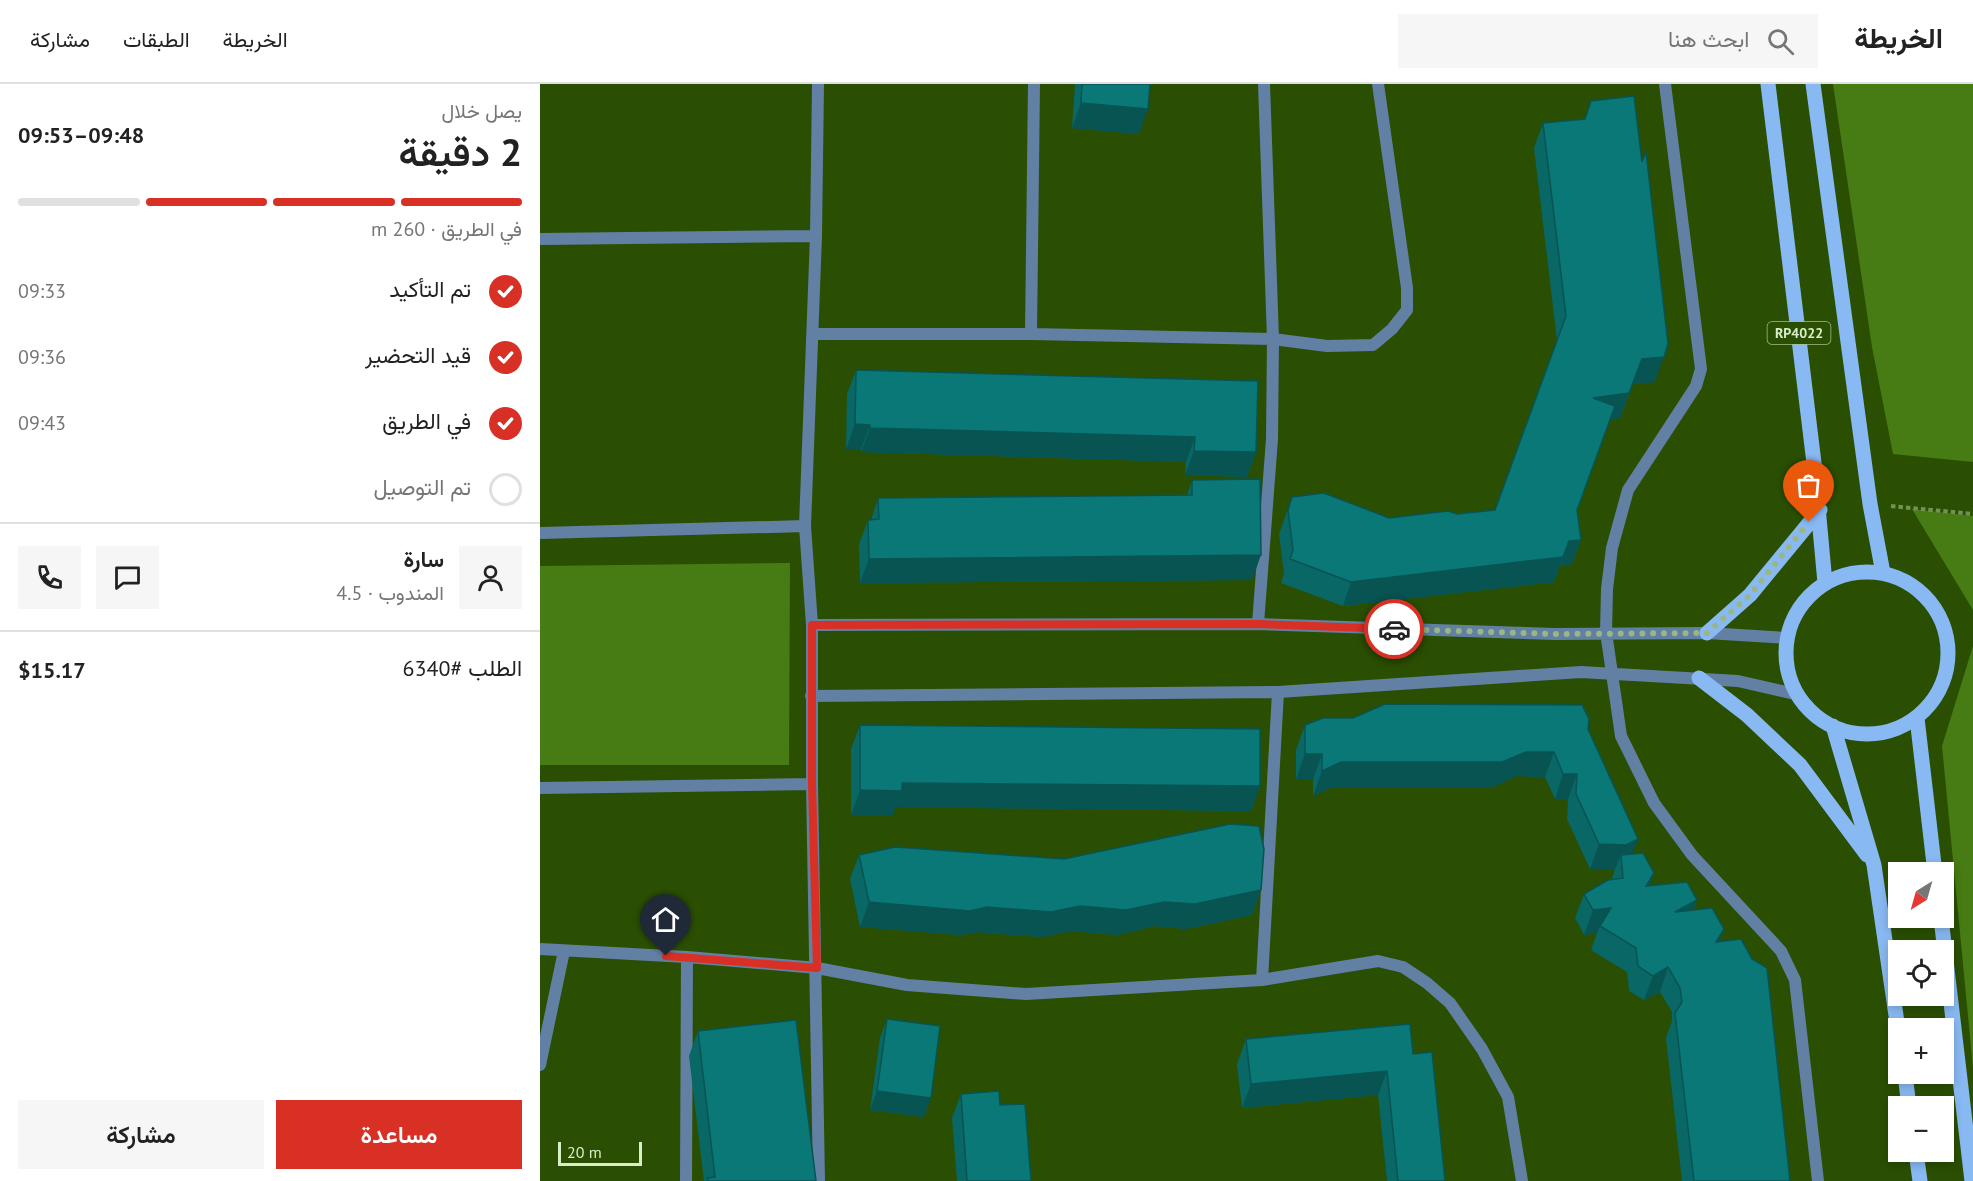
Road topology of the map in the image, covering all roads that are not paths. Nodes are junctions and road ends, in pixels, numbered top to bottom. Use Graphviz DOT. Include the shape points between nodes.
graph roads {
  1 [pos="818,84"];
  2 [pos="1034,84"];
  3 [pos="1264,84"];
  4 [pos="1378,84"];
  5 [pos="1665,84"];
  6 [pos="1768,84"];
  7 [pos="1813,84"];
  8 [pos="816,236"];
  9 [pos="540,239"];
  10 [pos="813,334"];
  11 [pos="1031,334"];
  12 [pos="1273,339"];
  13 [pos="1820,510"];
  14 [pos="805,526"];
  15 [pos="540,533"];
  16 [pos="1883,573"];
  17 [pos="1825,583"];
  18 [pos="1258,624"];
  19 [pos="812,625"];
  20 [pos="1606,632"];
  21 [pos="1707,633"];
  22 [pos="1787,638"];
  23 [pos="1612,672"];
  24 [pos="1699,678"];
  25 [pos="1278,692"];
  26 [pos="1799,695"];
  27 [pos="811,696"];
  28 [pos="1917,718"];
  29 [pos="1833,726"];
  30 [pos="812,784"];
  31 [pos="540,788"];
  32 [pos="1934,862"];
  33 [pos="1874,865"];
  34 [pos="1942,928"];
  35 [pos="540,949"];
  36 [pos="564,951"];
  37 [pos="687,957"];
  38 [pos="817,968"];
  39 [pos="1262,980"];
  40 [pos="1896,1018"];
  41 [pos="540,1065"];
  42 [pos="1917,1162"];
  43 [pos="686,1181"];
  44 [pos="819,1181"];
  45 [pos="1522,1181"];
  46 [pos="1818,1181"];
  47 [pos="1920,1181"];
  48 [pos="1972,1181"];
  1 -- 8 [label="street"];
  2 -- 11 [label="street"];
  3 -- 12 [label="street"];
  4 -- 12 [label="street" via="1407,310 1373,345 1327,346"];
  5 -- 20 [label="street" via="1701,369 1696,386 1628,490 1612,548"];
  6 -- 13 [label="main road, RP4022"];
  7 -- 16 [label="main road, RP4022" via="1870,504"];
  8 -- 9 [label="street"];
  8 -- 10 [label="street"];
  10 -- 11 [label="street"];
  10 -- 14 [label="street"];
  11 -- 12 [label="street"];
  12 -- 18 [label="street" via="1272,439"];
  13 -- 17 [label="main road, RP4022"];
  13 -- 21 [label="main road" via="1750,595"];
  14 -- 15 [label="street"];
  14 -- 19 [label="street"];
  16 -- 17 [label="main road" via="1856,572"];
  16 -- 28 [label="main road" via="1908,582 1929,599 1943,622 1947,639 1946,674 1935,698"];
  17 -- 22 [label="main road" via="1802,604"];
  18 -- 19 [label="street"];
  18 -- 20 [label="street" via="1555,634"];
  19 -- 27 [label="street"];
  20 -- 21 [label="street"];
  20 -- 23 [label="street"];
  21 -- 22 [label="street"];
  22 -- 26 [label="main road" via="1786,658"];
  23 -- 24 [label="street"];
  23 -- 25 [label="street"];
  23 -- 46 [label="street" via="1621,736 1654,803 1692,855 1790,964"];
  24 -- 26 [label="street" via="1738,681"];
  24 -- 33 [label="main road" via="1747,715 1800,765"];
  25 -- 27 [label="street"];
  25 -- 39 [label="street"];
  26 -- 29 [label="main road"];
  27 -- 30 [label="street"];
  28 -- 29 [label="main road" via="1876,734"];
  28 -- 32 [label="main road"];
  29 -- 33 [label="main road"];
  30 -- 31 [label="street"];
  30 -- 38 [label="street"];
  33 -- 40 [label="main road"];
  34 -- 48 [label="main road"];
  35 -- 36 [label="street"];
  36 -- 37 [label="street"];
  36 -- 41 [label="street"];
  37 -- 38 [label="street"];
  37 -- 43 [label="street"];
  38 -- 39 [label="street" via="907,985 1026,994"];
  38 -- 44 [label="street"];
  39 -- 45 [label="street" via="1378,961 1402,967 1427,983 1450,1003 1482,1049 1508,1097"];
  42 -- 47 [label="main road"];
}
